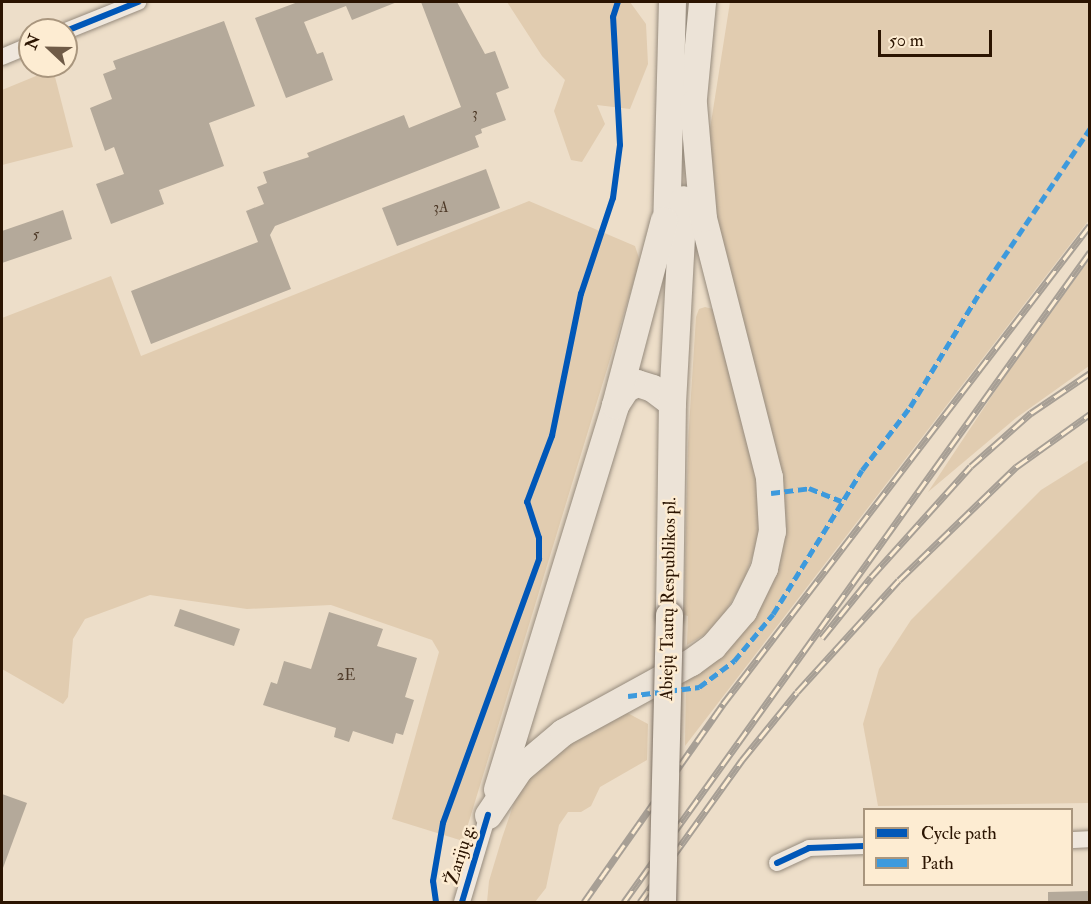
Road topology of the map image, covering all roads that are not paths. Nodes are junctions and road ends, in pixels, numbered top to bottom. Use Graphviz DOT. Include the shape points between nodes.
graph roads {
  1 [pos="138,2"];
  2 [pos="672,2"];
  3 [pos="702,2"];
  4 [pos="78,26"];
  5 [pos="18,50"];
  6 [pos="2,57"];
  7 [pos="693,103"];
  8 [pos="664,220"];
  9 [pos="677,296"];
  10 [pos="672,403"];
  11 [pos="615,405"];
  12 [pos="524,706"];
  13 [pos="563,732"];
  14 [pos="488,815"];
  15 [pos="1089,839"];
  16 [pos="1073,840"];
  17 [pos="863,846"];
  18 [pos="777,863"];
  19 [pos="462,903"];
  20 [pos="662,903"];
  1 -- 4 [label="street"];
  2 -- 8 [label="highway, Abiejų Tautų Respublikos pl."];
  3 -- 7 [label="highway, Abiejų Tautų Respublikos pl."];
  5 -- 6 [label="street"];
  7 -- 9 [label="highway, Abiejų Tautų Respublikos pl."];
  7 -- 13 [label="highway" via="703,218 769,477 773,504 770,549 749,600 713,646"];
  8 -- 9 [label="highway, Abiejų Tautų Respublikos pl."];
  8 -- 11 [label="highway"];
  9 -- 10 [label="highway, Abiejų Tautų Respublikos pl."];
  10 -- 11 [label="highway" via="652,388 637,384 626,388"];
  10 -- 20 [label="highway, Abiejų Tautų Respublikos pl., bridge"];
  11 -- 12 [label="highway"];
  12 -- 13 [label="highway" via="530,724 537,730"];
  12 -- 14 [label="highway"];
  13 -- 14 [label="highway" via="519,769"];
  14 -- 19 [label="street, Žarijų g."];
  15 -- 16 [label="street"];
  17 -- 18 [label="street" via="809,848"];
}
